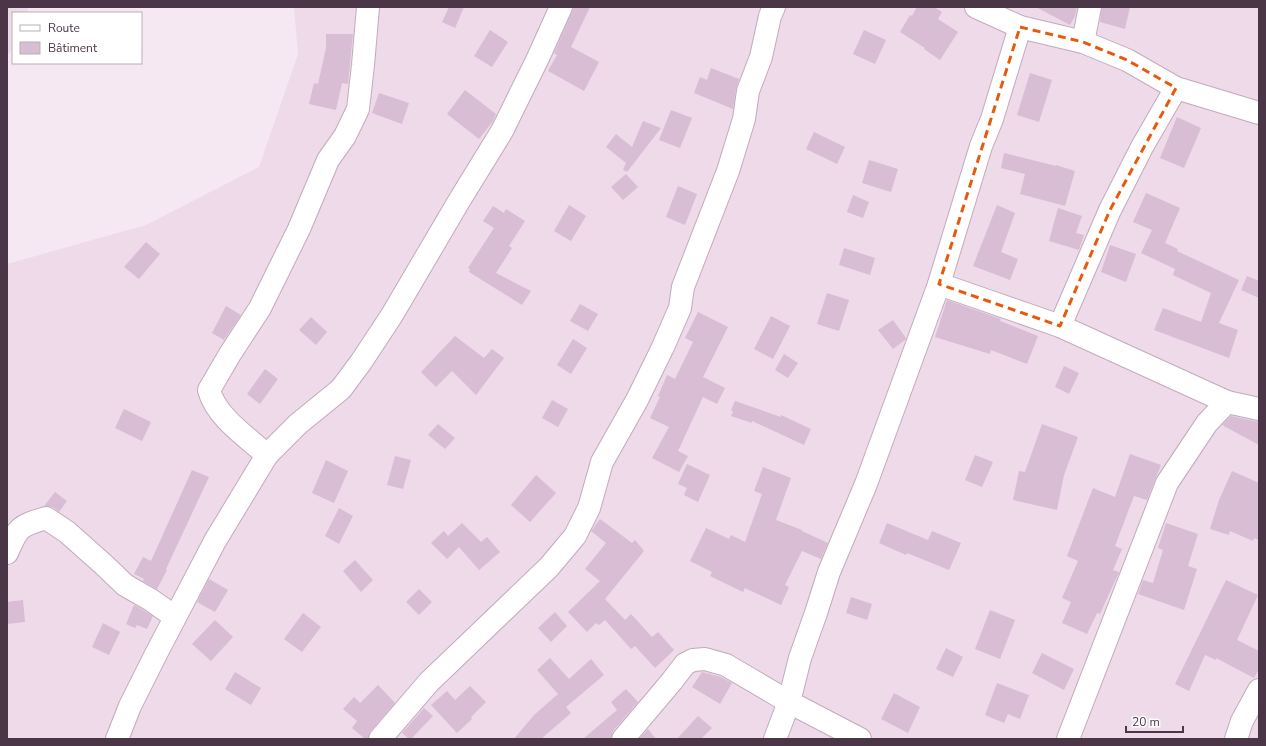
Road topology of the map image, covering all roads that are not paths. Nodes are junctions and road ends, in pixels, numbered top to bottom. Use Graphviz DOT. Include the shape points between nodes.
graph roads {
  1 [pos="561,7"];
  2 [pos="774,7"];
  3 [pos="976,7"];
  4 [pos="1090,7"];
  5 [pos="365,10"];
  6 [pos="1020,27"];
  7 [pos="1083,42"];
  8 [pos="1176,88"];
  9 [pos="1259,113"];
  10 [pos="939,284"];
  11 [pos="1060,326"];
  12 [pos="1227,402"];
  13 [pos="1259,409"];
  14 [pos="266,455"];
  15 [pos="7,553"];
  16 [pos="175,617"];
  17 [pos="1259,690"];
  18 [pos="789,702"];
  19 [pos="117,739"];
  20 [pos="380,739"];
  21 [pos="623,739"];
  22 [pos="775,739"];
  23 [pos="860,739"];
  24 [pos="1068,739"];
  25 [pos="1236,739"];
  1 -- 14 [label="street" via="502,131 392,315 341,389 298,424"];
  2 -- 20 [label="street" via="761,57 748,91 744,118 728,171 683,287 680,308 640,394 602,462 589,508 575,536 549,567 429,682"];
  3 -- 6 [label="street"];
  4 -- 7 [label="street"];
  5 -- 14 [label="street" via="358,109 345,136 328,160 299,229 260,308 209,390 212,400 226,419"];
  6 -- 7 [label="street"];
  6 -- 10 [label="street"];
  7 -- 8 [label="street" via="1127,60"];
  8 -- 9 [label="street"];
  8 -- 11 [label="street" via="1110,210"];
  10 -- 11 [label="street"];
  10 -- 18 [label="street" via="866,484 829,572 800,658"];
  11 -- 12 [label="street"];
  12 -- 13 [label="street"];
  12 -- 24 [label="street" via="1207,423 1167,483"];
  14 -- 16 [label="street" via="215,541"];
  15 -- 16 [label="street" via="14,535 26,524 46,518 67,532 124,585"];
  16 -- 19 [label="street" via="130,706"];
  17 -- 25 [label="street" via="1242,721"];
  18 -- 21 [label="street" via="726,665 705,659 693,660 685,664"];
  18 -- 22 [label="street"];
  18 -- 23 [label="street"];
}
